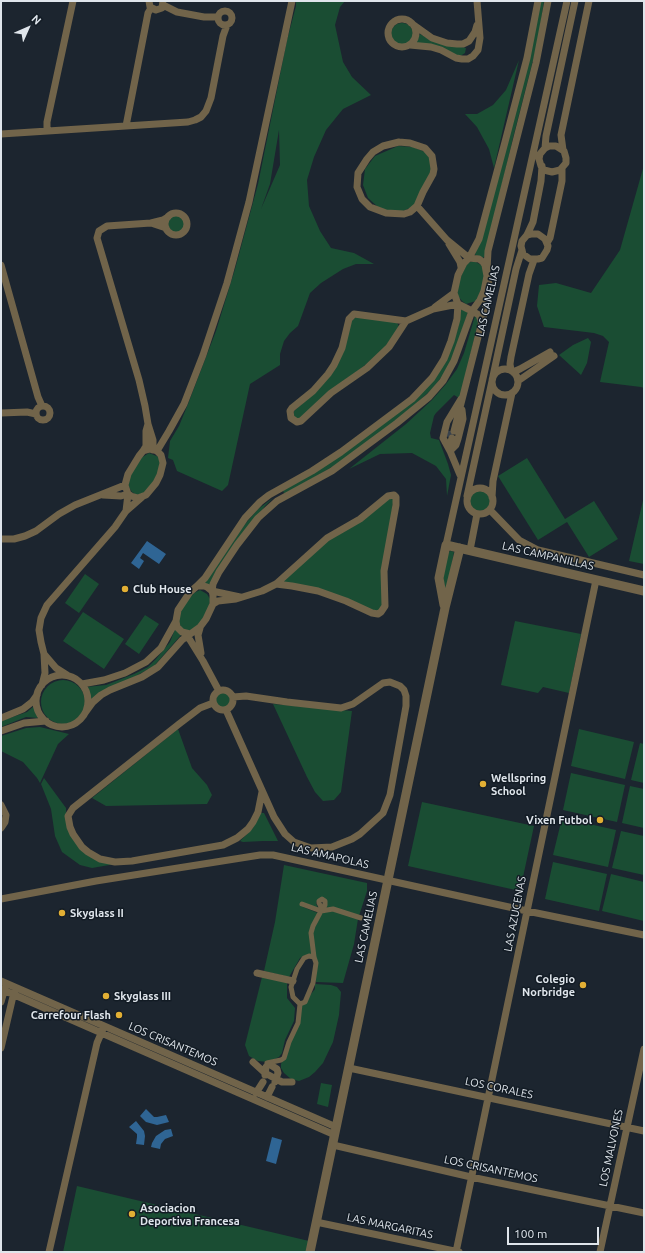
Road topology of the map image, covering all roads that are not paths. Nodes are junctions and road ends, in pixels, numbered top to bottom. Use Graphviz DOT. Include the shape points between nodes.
graph roads {
  1 [pos="73,1"];
  2 [pos="292,1"];
  3 [pos="477,1"];
  4 [pos="538,1"];
  5 [pos="548,1"];
  6 [pos="568,1"];
  7 [pos="575,1"];
  8 [pos="589,1"];
  9 [pos="163,3"];
  10 [pos="150,5"];
  11 [pos="218,17"];
  12 [pos="478,19"];
  13 [pos="411,23"];
  14 [pos="226,25"];
  15 [pos="410,45"];
  16 [pos="126,126"];
  17 [pos="47,131"];
  18 [pos="1,134"];
  19 [pos="545,148"];
  20 [pos="562,150"];
  21 [pos="542,166"];
  22 [pos="562,168"];
  23 [pos="417,206"];
  24 [pos="168,217"];
  25 [pos="151,223"];
  26 [pos="166,228"];
  27 [pos="527,235"];
  28 [pos="448,240"];
  29 [pos="547,243"];
  30 [pos="522,250"];
  31 [pos="469,258"];
  32 [pos="534,260"];
  33 [pos="1,265"];
  34 [pos="461,267"];
  35 [pos="487,273"];
  36 [pos="454,292"];
  37 [pos="458,304"];
  38 [pos="433,309"];
  39 [pos="472,311"];
  40 [pos="406,321"];
  41 [pos="482,324"];
  42 [pos="512,371"];
  43 [pos="492,379"];
  44 [pos="518,381"];
  45 [pos="512,393"];
  46 [pos="464,394"];
  47 [pos="42,406"];
  48 [pos="462,406"];
  49 [pos="1,413"];
  50 [pos="36,414"];
  51 [pos="148,424"];
  52 [pos="451,439"];
  53 [pos="155,450"];
  54 [pos="143,451"];
  55 [pos="460,476"];
  56 [pos="126,485"];
  57 [pos="277,490"];
  58 [pos="128,494"];
  59 [pos="103,495"];
  60 [pos="467,496"];
  61 [pos="142,497"];
  62 [pos="492,497"];
  63 [pos="282,498"];
  64 [pos="490,510"];
  65 [pos="126,511"];
  66 [pos="477,514"];
  67 [pos="1,539"];
  68 [pos="446,545"];
  69 [pos="460,548"];
  70 [pos="470,550"];
  71 [pos="644,575"];
  72 [pos="596,580"];
  73 [pos="276,584"];
  74 [pos="197,586"];
  75 [pos="212,591"];
  76 [pos="644,591"];
  77 [pos="240,597"];
  78 [pos="213,604"];
  79 [pos="445,608"];
  80 [pos="176,622"];
  81 [pos="200,627"];
  82 [pos="187,634"];
  83 [pos="44,654"];
  84 [pos="203,661"];
  85 [pos="69,676"];
  86 [pos="82,684"];
  87 [pos="40,689"];
  88 [pos="219,691"];
  89 [pos="233,697"];
  90 [pos="213,703"];
  91 [pos="226,710"];
  92 [pos="85,713"];
  93 [pos="1,718"];
  94 [pos="46,721"];
  95 [pos="1,731"];
  96 [pos="262,792"];
  97 [pos="1,805"];
  98 [pos="1,828"];
  99 [pos="388,880"];
  100 [pos="1,898"];
  101 [pos="302,904"];
  102 [pos="321,910"];
  103 [pos="527,911"];
  104 [pos="361,918"];
  105 [pos="644,935"];
  106 [pos="314,957"];
  107 [pos="257,973"];
  108 [pos="293,981"];
  109 [pos="3,986"];
  110 [pos="14,991"];
  111 [pos="1,1002"];
  112 [pos="300,1004"];
  113 [pos="102,1030"];
  114 [pos="1,1048"];
  115 [pos="644,1049"];
  116 [pos="268,1064"];
  117 [pos="349,1068"];
  118 [pos="278,1069"];
  119 [pos="264,1077"];
  120 [pos="274,1082"];
  121 [pos="261,1097"];
  122 [pos="488,1097"];
  123 [pos="627,1127"];
  124 [pos="336,1131"];
  125 [pos="644,1131"];
  126 [pos="333,1145"];
  127 [pos="471,1177"];
  128 [pos="610,1206"];
  129 [pos="644,1214"];
  130 [pos="316,1222"];
  131 [pos="49,1252"];
  132 [pos="310,1252"];
  133 [pos="457,1252"];
  134 [pos="600,1252"];
  1 -- 17 [label="street"];
  2 -- 53 [label="street" via="249,202 227,283 184,404"];
  3 -- 12 [label="street"];
  4 -- 31 [label="street" via="527,58 479,239"];
  5 -- 35 [label="street" via="536,63 488,251"];
  6 -- 55 [label="street, LAS CAMELIAS"];
  7 -- 19 [label="street"];
  8 -- 20 [label="street" via="561,135"];
  9 -- 10 [label="street" via="158,10"];
  9 -- 11 [label="street" via="177,12"];
  10 -- 16 [label="street"];
  11 -- 14 [label="street" via="220,23"];
  11 -- 14 [label="street" via="224,11 230,13 232,20"];
  12 -- 13 [label="street" via="472,38 463,44 440,41"];
  12 -- 15 [label="street" via="478,50 468,59 456,58 431,47"];
  13 -- 15 [label="street" via="416,34"];
  13 -- 15 [label="street" via="402,20 393,22 388,35 396,46"];
  14 -- 16 [label="street" via="211,98 201,117 188,122"];
  16 -- 17 [label="street"];
  17 -- 18 [label="street"];
  19 -- 20 [label="street" via="553,146"];
  19 -- 21 [label="street" via="540,156"];
  20 -- 22 [label="street" via="566,163"];
  21 -- 22 [label="street" via="544,170 552,172"];
  21 -- 27 [label="street" via="531,228"];
  22 -- 29 [label="street" via="562,181"];
  23 -- 23 [label="street" via="434,174 434,162 429,152 418,145 399,142 383,146 374,152 358,173 357,187 362,199 370,207 386,214 404,214"];
  23 -- 28 [label="street"];
  24 -- 25 [label="street"];
  24 -- 26 [label="street"];
  24 -- 26 [label="street" via="175,213 182,214 187,220 187,228 178,235 171,234"];
  25 -- 26 [label="street"];
  25 -- 51 [label="street" via="107,226 99,231 97,238 139,380"];
  27 -- 29 [label="street" via="543,236"];
  27 -- 30 [label="street" via="522,241"];
  28 -- 31 [label="street"];
  28 -- 34 [label="street"];
  29 -- 32 [label="street" via="547,250 542,258"];
  30 -- 32 [label="street" via="526,257"];
  30 -- 43 [label="street"];
  31 -- 34 [label="street"];
  31 -- 35 [label="street" via="483,262"];
  32 -- 42 [label="street" via="511,357"];
  33 -- 47 [label="street"];
  34 -- 36 [label="street"];
  35 -- 39 [label="street" via="484,292"];
  35 -- 41 [label="street" via="488,296"];
  36 -- 37 [label="street"];
  36 -- 38 [label="street"];
  37 -- 38 [label="street"];
  37 -- 39 [label="street"];
  37 -- 57 [label="street" via="456,329 444,359 422,389 342,452"];
  38 -- 40 [label="street"];
  39 -- 41 [label="street" via="479,314"];
  39 -- 63 [label="street" via="454,361 443,381 429,397 332,471"];
  40 -- 40 [label="street" via="359,314 351,316 342,348 334,364 313,391 292,408 290,415 293,420 299,422 305,418 331,393 376,360 389,347"];
  41 -- 46 [label="street"];
  42 -- 43 [label="street" via="501,369"];
  42 -- 44 [label="street"];
  42 -- 44 [label="street" via="552,354"];
  43 -- 45 [label="street" via="494,389 500,394"];
  43 -- 60 [label="street"];
  44 -- 45 [label="street" via="518,386"];
  45 -- 62 [label="street" via="493,481"];
  46 -- 48 [label="street"];
  46 -- 52 [label="street" via="447,422 443,438"];
  47 -- 50 [label="street"];
  47 -- 50 [label="street" via="49,408 49,417 43,420"];
  48 -- 52 [label="street"];
  48 -- 52 [label="street" via="463,419 456,445"];
  49 -- 50 [label="street"];
  51 -- 53 [label="street"];
  51 -- 54 [label="street" via="146,446"];
  52 -- 55 [label="street"];
  53 -- 54 [label="street"];
  53 -- 61 [label="street" via="163,459 160,475 152,488"];
  54 -- 56 [label="street" via="130,468"];
  55 -- 68 [label="street, LAS CAMELIAS"];
  56 -- 58 [label="street"];
  56 -- 59 [label="street"];
  57 -- 63 [label="street"];
  57 -- 74 [label="street" via="260,502 246,518"];
  58 -- 59 [label="street"];
  58 -- 61 [label="street"];
  58 -- 65 [label="street"];
  59 -- 67 [label="street" via="75,505 31,533 14,539"];
  60 -- 62 [label="street" via="473,489 482,488"];
  60 -- 66 [label="street" via="469,510"];
  61 -- 65 [label="street"];
  62 -- 64 [label="street"];
  63 -- 75 [label="street" via="270,506 252,525 220,572"];
  64 -- 66 [label="street"];
  64 -- 71 [label="street" via="519,540 538,550"];
  65 -- 83 [label="street" via="44,611 39,630"];
  66 -- 70 [label="street"];
  68 -- 69 [label="street, LAS CAMPANILLAS"];
  68 -- 79 [label="street, LAS CAMELIAS" via="439,578"];
  69 -- 70 [label="street, LAS CAMPANILLAS"];
  69 -- 79 [label="street, LAS CAMELIAS"];
  70 -- 72 [label="street, LAS CAMPANILLAS"];
  72 -- 76 [label="street, LAS CAMPANILLAS"];
  72 -- 103 [label="street, LAS AZUCENAS"];
  73 -- 73 [label="street" via="318,591 372,614 381,612 385,606 384,571 396,497 388,496 360,518 327,538"];
  73 -- 77 [label="street"];
  74 -- 75 [label="street" via="207,587"];
  74 -- 80 [label="street" via="181,604"];
  75 -- 77 [label="street"];
  75 -- 78 [label="street"];
  77 -- 78 [label="street"];
  78 -- 81 [label="street"];
  79 -- 99 [label="street, LAS CAMELIAS"];
  80 -- 82 [label="street" via="177,627"];
  80 -- 86 [label="street" via="163,644 146,662 125,673"];
  81 -- 82 [label="street" via="197,631"];
  81 -- 84 [label="street" via="198,639"];
  82 -- 84 [label="street"];
  82 -- 92 [label="street" via="158,667 101,695"];
  83 -- 85 [label="street" via="56,668"];
  83 -- 87 [label="street" via="45,673"];
  84 -- 88 [label="street"];
  85 -- 86 [label="street"];
  85 -- 87 [label="street" via="47,680"];
  86 -- 92 [label="street" via="88,698"];
  87 -- 93 [label="street" via="32,702 23,709"];
  87 -- 94 [label="street" via="36,700 37,708"];
  88 -- 89 [label="street" via="228,691"];
  88 -- 90 [label="street" via="214,696"];
  89 -- 91 [label="street" via="233,705"];
  89 -- 96 [label="street" via="246,696 341,708 365,697 379,685 390,682 400,686 406,696 387,804 378,819 360,834 332,847 311,848 299,845 289,839 282,830"];
  90 -- 91 [label="street" via="218,710"];
  90 -- 96 [label="street" via="189,716 73,808 68,816 73,834 88,852 100,859 115,862 223,845 237,838 251,825 258,812"];
  91 -- 96 [label="street"];
  92 -- 94 [label="street" via="81,719 67,726 60,727"];
  94 -- 95 [label="street" via="24,723"];
  97 -- 98 [label="street" via="6,814"];
  99 -- 100 [label="street, LAS AMAPOLAS" via="269,855"];
  99 -- 103 [label="street, LAS AMAPOLAS"];
  99 -- 117 [label="street, LAS CAMELIAS"];
  101 -- 102 [label="street"];
  102 -- 104 [label="street" via="333,909"];
  102 -- 106 [label="street" via="313,926"];
  103 -- 105 [label="street, LAS AMAPOLAS"];
  103 -- 122 [label="street, LAS AZUCENAS"];
  106 -- 108 [label="street" via="304,958"];
  106 -- 112 [label="street" via="316,963 313,983 305,1002"];
  107 -- 108 [label="street"];
  108 -- 112 [label="street" via="293,997"];
  109 -- 110 [label="street, LOS CRISANTEMOS"];
  109 -- 111 [label="street"];
  110 -- 113 [label="street, LOS CRISANTEMOS"];
  110 -- 114 [label="street"];
  112 -- 116 [label="street" via="298,1023 284,1058"];
  113 -- 121 [label="street, LOS CRISANTEMOS"];
  113 -- 131 [label="street"];
  115 -- 123 [label="street, LOS MALVONES"];
  116 -- 118 [label="street"];
  116 -- 119 [label="street"];
  116 -- 119 [label="street" via="253,1062"];
  117 -- 122 [label="street, LOS CORALES"];
  117 -- 124 [label="street, LAS CAMELIAS"];
  118 -- 120 [label="street"];
  118 -- 120 [label="street" via="292,1082"];
  119 -- 120 [label="street"];
  119 -- 121 [label="street"];
  120 -- 121 [label="street"];
  121 -- 124 [label="street, LOS CRISANTEMOS"];
  122 -- 123 [label="street, LOS CORALES"];
  122 -- 127 [label="street, LAS AZUCENAS"];
  123 -- 125 [label="street, LOS CORALES"];
  123 -- 128 [label="street, LOS MALVONES"];
  124 -- 126 [label="street, LAS CAMELIAS"];
  126 -- 127 [label="street, LOS CRISANTEMOS"];
  126 -- 130 [label="street, LAS CAMELIAS"];
  127 -- 128 [label="street, LOS CRISANTEMOS"];
  127 -- 133 [label="street, LAS AZUCENAS"];
  128 -- 129 [label="street, LOS CRISANTEMOS"];
  128 -- 134 [label="street, LOS MALVONES"];
  130 -- 132 [label="street, LAS CAMELIAS"];
  130 -- 133 [label="street, LAS MARGARITAS"];
}
